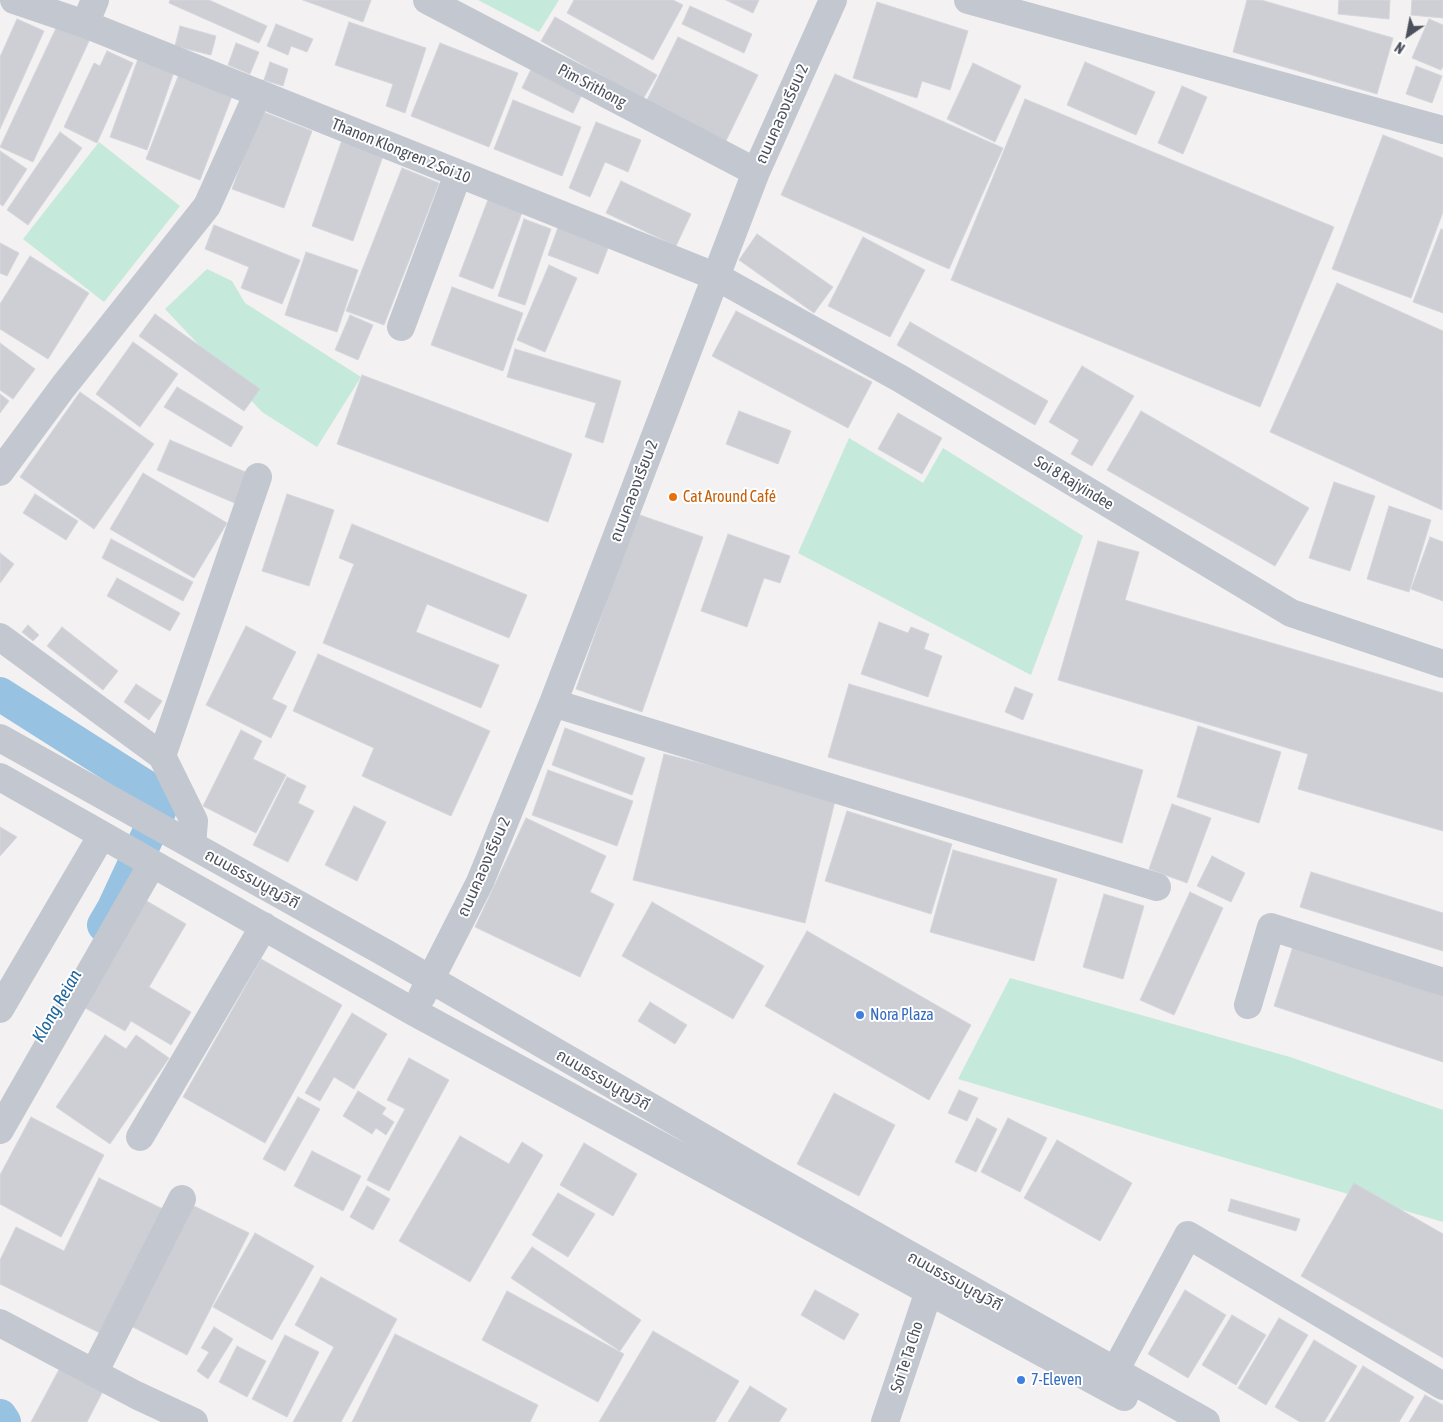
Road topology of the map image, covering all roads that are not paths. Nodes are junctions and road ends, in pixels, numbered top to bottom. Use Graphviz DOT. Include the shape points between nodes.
graph roads {
  1 [pos="14,0"];
  2 [pos="427,0"];
  3 [pos="833,0"];
  4 [pos="968,0"];
  5 [pos="90,12"];
  6 [pos="258,93"];
  7 [pos="1443,130"];
  8 [pos="756,172"];
  9 [pos="458,174"];
  10 [pos="717,277"];
  11 [pos="401,327"];
  12 [pos="0,472"];
  13 [pos="258,477"];
  14 [pos="0,637"];
  15 [pos="1443,664"];
  16 [pos="553,703"];
  17 [pos="0,738"];
  18 [pos="162,756"];
  19 [pos="0,777"];
  20 [pos="104,836"];
  21 [pos="182,839"];
  22 [pos="152,864"];
  23 [pos="1157,887"];
  24 [pos="264,926"];
  25 [pos="431,980"];
  26 [pos="1443,982"];
  27 [pos="1248,1004"];
  28 [pos="0,1009"];
  29 [pos="414,1012"];
  30 [pos="0,1130"];
  31 [pos="140,1137"];
  32 [pos="182,1200"];
  33 [pos="929,1291"];
  34 [pos="0,1323"];
  35 [pos="1115,1371"];
  36 [pos="94,1373"];
  37 [pos="1443,1386"];
  38 [pos="194,1422"];
  39 [pos="885,1422"];
  40 [pos="1170,1422"];
  41 [pos="1206,1422"];
  1 -- 5 [label="street, Thanon Klongren 2 Soi 10"];
  2 -- 8 [label="street, Pim Srithong"];
  3 -- 8 [label="street, ถนนคลองเรียน 2"];
  4 -- 7 [label="street"];
  5 -- 6 [label="street, Thanon Klongren 2 Soi 10"];
  6 -- 9 [label="street, Thanon Klongren 2 Soi 10"];
  6 -- 12 [label="street" via="207,206"];
  8 -- 10 [label="street, ถนนคลองเรียน 2"];
  9 -- 10 [label="street, Thanon Klongren 2 Soi 10"];
  9 -- 11 [label="street"];
  10 -- 15 [label="street, Soi 8 Rajyindee" via="902,379 1291,613"];
  10 -- 16 [label="street, ถนนคลองเรียน 2"];
  13 -- 18 [label="street"];
  14 -- 18 [label="street"];
  16 -- 23 [label="street"];
  16 -- 25 [label="street, ถนนคลองเรียน 2" via="480,882"];
  17 -- 21 [label="street, ถนนธรรมนูญวิถี"];
  18 -- 21 [label="street" via="194,821"];
  19 -- 20 [label="street, ถนนธรรมนูญวิถี"];
  20 -- 22 [label="street, ถนนธรรมนูญวิถี"];
  20 -- 28 [label="street"];
  21 -- 25 [label="street, ถนนธรรมนูญวิถี"];
  22 -- 24 [label="street, ถนนธรรมนูญวิถี"];
  22 -- 30 [label="street"];
  24 -- 29 [label="street, ถนนธรรมนูญวิถี"];
  24 -- 31 [label="street"];
  25 -- 29 [label="street, ถนนคลองเรียน 2"];
  25 -- 35 [label="street, ถนนธรรมนูญวิถี"];
  26 -- 27 [label="street" via="1271,927"];
  29 -- 33 [label="street, ถนนธรรมนูญวิถี"];
  32 -- 36 [label="street"];
  33 -- 39 [label="street, Soi Te Ta Cho"];
  33 -- 40 [label="street, ถนนธรรมนูญวิถี"];
  34 -- 36 [label="street"];
  35 -- 37 [label="street" via="1188,1235"];
  35 -- 41 [label="street, ถนนธรรมนูญวิถี"];
  36 -- 38 [label="street"];
}
